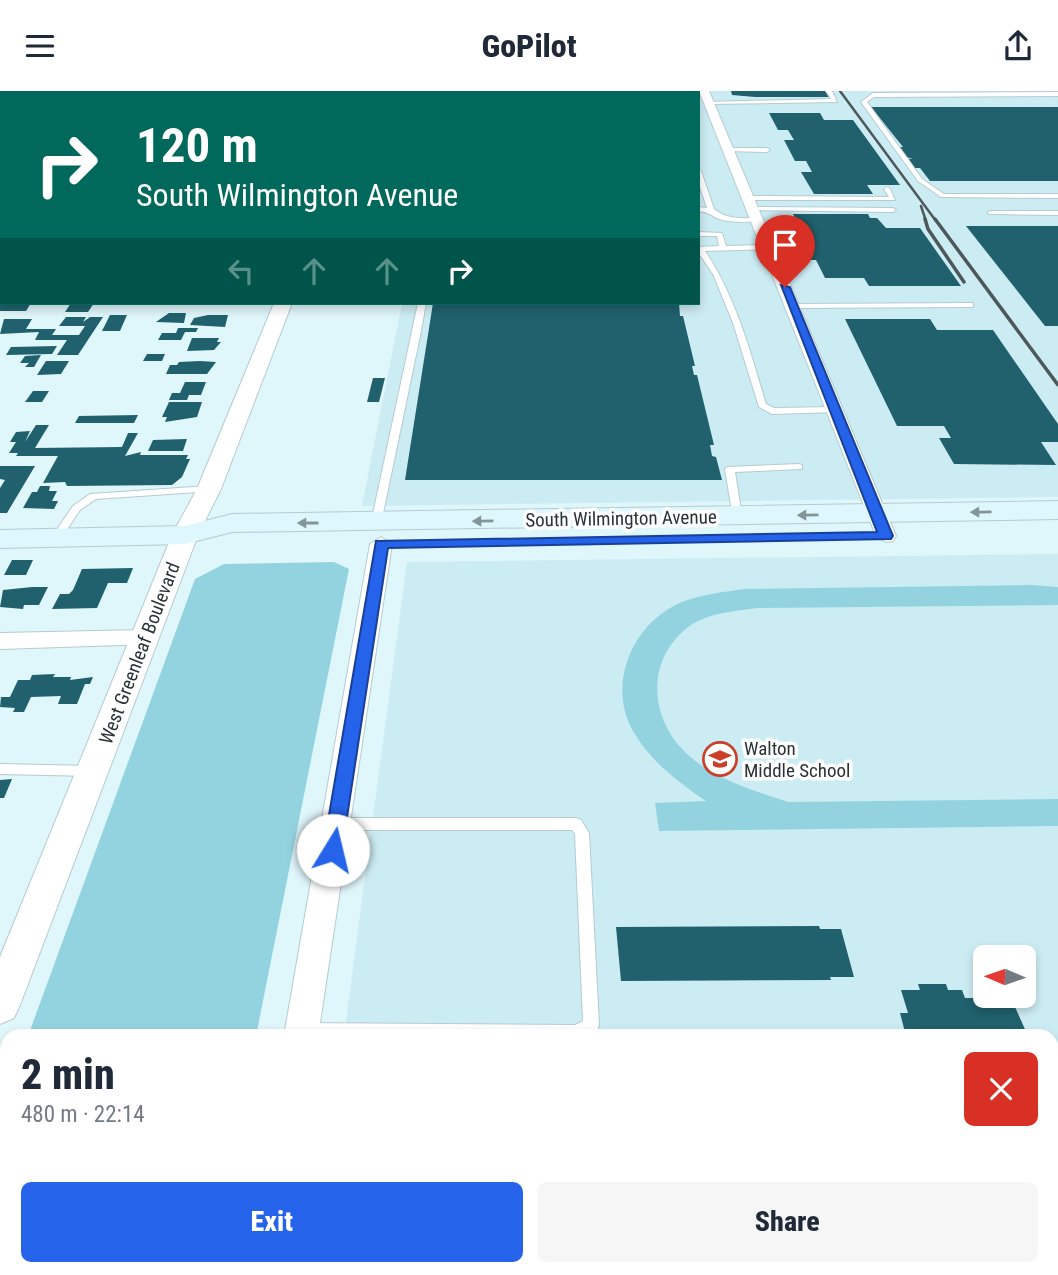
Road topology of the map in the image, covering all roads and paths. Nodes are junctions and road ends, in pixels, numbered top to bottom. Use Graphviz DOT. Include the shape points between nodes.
graph roads {
  1 [pos="829,91"];
  2 [pos="1058,94"];
  3 [pos="706,98"];
  4 [pos="820,108"];
  5 [pos="729,150"];
  6 [pos="767,150"];
  7 [pos="700,177"];
  8 [pos="887,189"];
  9 [pos="1058,197"];
  10 [pos="700,209"];
  11 [pos="754,209"];
  12 [pos="711,210"];
  13 [pos="893,210"];
  14 [pos="990,213"];
  15 [pos="1058,213"];
  16 [pos="700,233"];
  17 [pos="769,247"];
  18 [pos="723,248"];
  19 [pos="700,254"];
  20 [pos="282,305"];
  21 [pos="422,305"];
  22 [pos="970,305"];
  23 [pos="793,306"];
  24 [pos="835,410"];
  25 [pos="799,467"];
  26 [pos="209,489"];
  27 [pos="1058,510"];
  28 [pos="737,516"];
  29 [pos="881,525"];
  30 [pos="379,533"];
  31 [pos="1058,533"];
  32 [pos="185,535"];
  33 [pos="56,538"];
  34 [pos="0,539"];
  35 [pos="144,638"];
  36 [pos="0,641"];
  37 [pos="0,769"];
  38 [pos="93,771"];
  39 [pos="337,824"];
  40 [pos="0,1005"];
  41 [pos="302,1029"];
  42 [pos="584,1029"];
  1 -- 3 [label="lane" via="835,101"];
  2 -- 9 [label="lane" via="873,95 864,102 920,180 943,197"];
  3 -- 4 [label="lane"];
  3 -- 5 [label="street"];
  5 -- 6 [label="lane"];
  5 -- 11 [label="street"];
  7 -- 12 [label="lane"];
  8 -- 11 [label="lane" via="893,199"];
  10 -- 12 [label="lane"];
  11 -- 12 [label="lane" via="727,219"];
  11 -- 13 [label="lane"];
  11 -- 17 [label="street"];
  14 -- 15 [label="lane"];
  16 -- 18 [label="lane" via="720,234"];
  17 -- 18 [label="lane"];
  17 -- 23 [label="street"];
  18 -- 19 [label="lane" via="700,249"];
  19 -- 24 [label="lane" via="712,266 732,311 762,405 772,411"];
  20 -- 26 [label="street, West Greenleaf Boulevard"];
  21 -- 30 [label="lane" via="405,398 393,431"];
  22 -- 23 [label="lane"];
  23 -- 24 [label="street"];
  24 -- 29 [label="street"];
  25 -- 28 [label="lane" via="730,469"];
  26 -- 32 [label="street, West Greenleaf Boulevard"];
  26 -- 33 [label="lane" via="94,496 73,511"];
  27 -- 29 [label="main road, South Wilmington Avenue, one-way"];
  29 -- 28 [label="main road, South Wilmington Avenue, one-way"];
  28 -- 30 [label="main road, South Wilmington Avenue, one-way"];
  29 -- 30 [label="main road, South Wilmington Avenue"];
  29 -- 31 [label="main road, South Wilmington Avenue"];
  30 -- 32 [label="main road, South Wilmington Avenue" via="224,544"];
  30 -- 39 [label="street"];
  32 -- 33 [label="main road, South Wilmington Avenue"];
  32 -- 35 [label="street, West Greenleaf Boulevard"];
  33 -- 34 [label="main road, South Wilmington Avenue"];
  35 -- 36 [label="street"];
  35 -- 38 [label="street, West Greenleaf Boulevard"];
  37 -- 38 [label="lane"];
  38 -- 40 [label="street, West Greenleaf Boulevard"];
  39 -- 41 [label="street"];
  39 -- 42 [label="lane" via="576,824 582,833 591,1025"];
}
